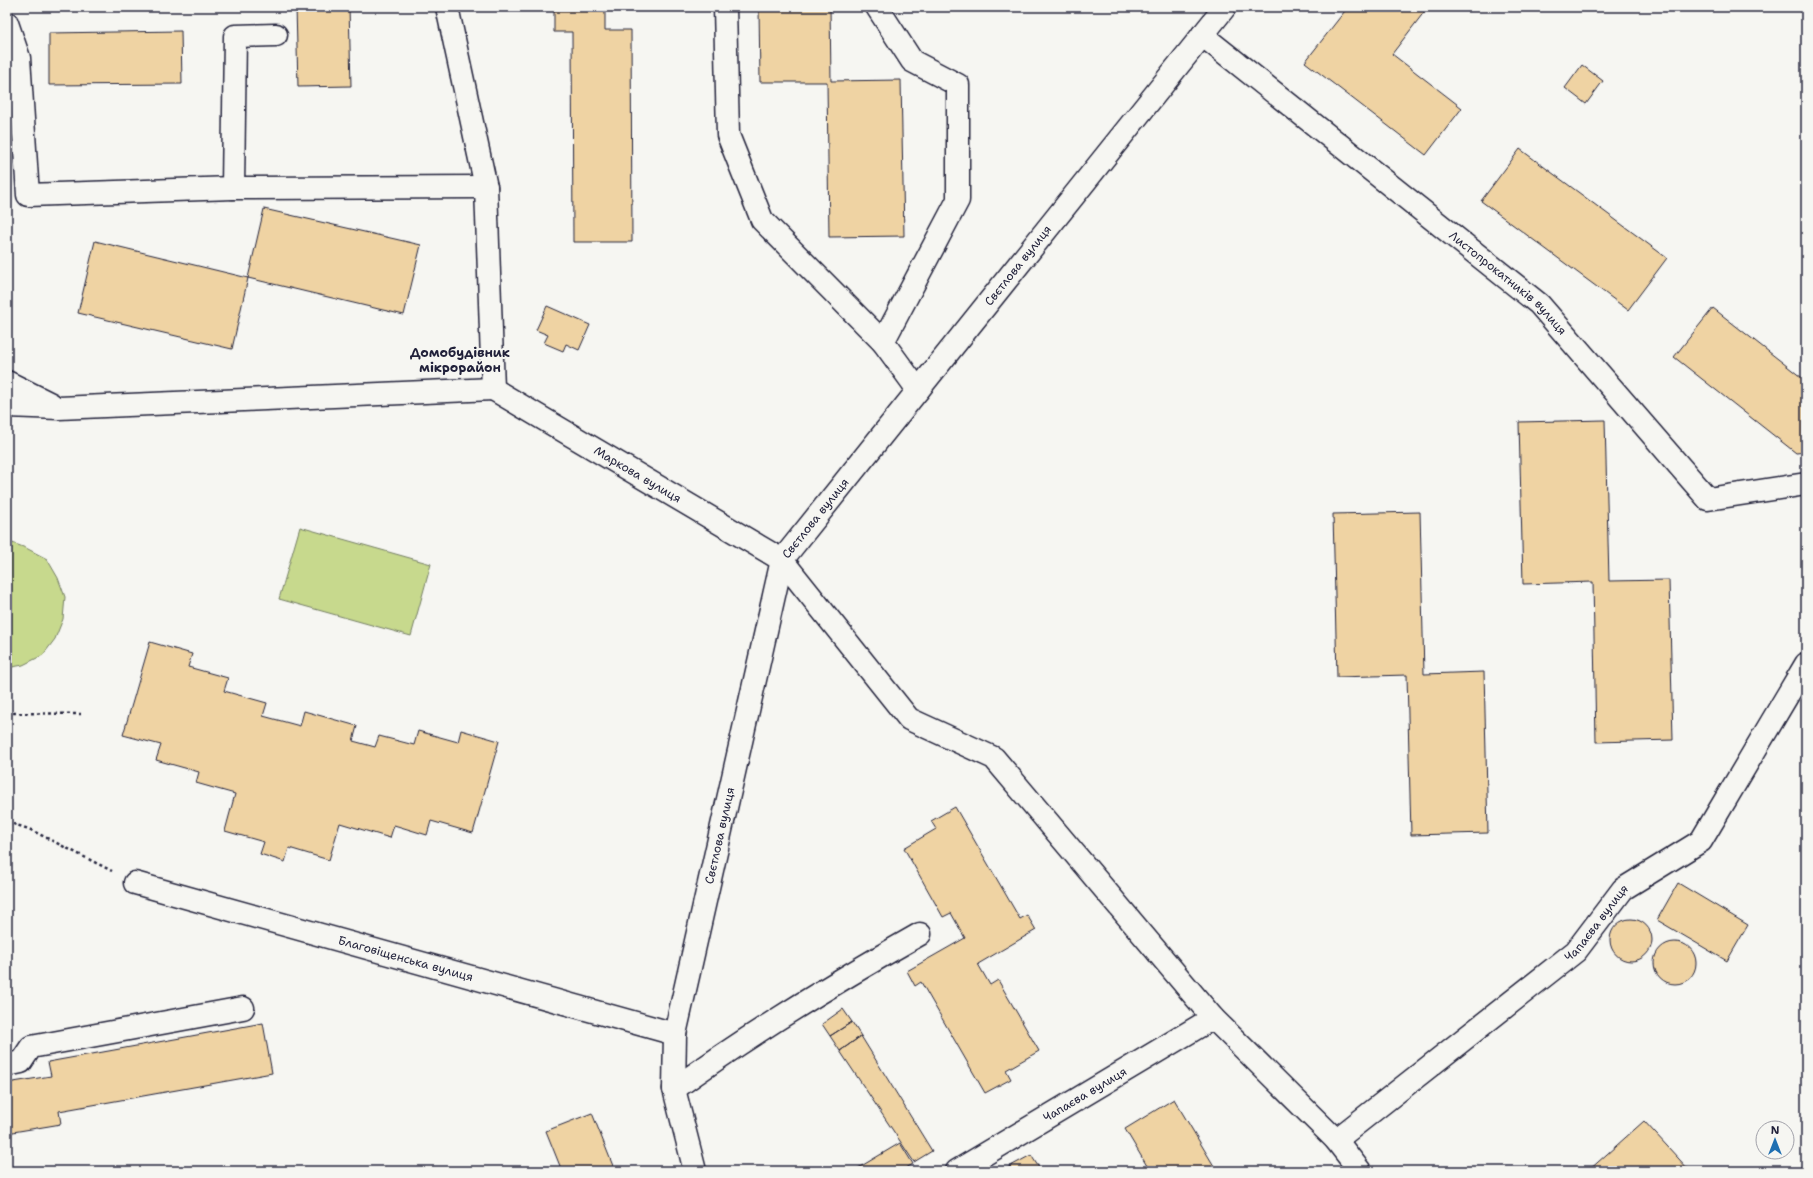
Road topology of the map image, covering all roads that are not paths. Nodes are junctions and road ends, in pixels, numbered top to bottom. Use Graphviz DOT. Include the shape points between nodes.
graph roads {
  1 [pos="447,7"];
  2 [pos="725,7"];
  3 [pos="877,7"];
  4 [pos="1225,7"];
  5 [pos="7,23"];
  6 [pos="276,35"];
  7 [pos="1202,35"];
  8 [pos="233,188"];
  9 [pos="486,188"];
  10 [pos="883,342"];
  11 [pos="7,382"];
  12 [pos="493,389"];
  13 [pos="918,390"];
  14 [pos="7,406"];
  15 [pos="59,408"];
  16 [pos="1806,484"];
  17 [pos="782,560"];
  18 [pos="1806,664"];
  19 [pos="135,883"];
  20 [pos="920,934"];
  21 [pos="244,1008"];
  22 [pos="1213,1018"];
  23 [pos="675,1034"];
  24 [pos="7,1065"];
  25 [pos="674,1089"];
  26 [pos="1336,1140"];
  27 [pos="695,1171"];
  28 [pos="957,1171"];
  29 [pos="1360,1171"];
  1 -- 9 [label="street"];
  2 -- 10 [label="street" via="728,136 762,220"];
  3 -- 10 [label="street" via="912,61 958,85 958,200"];
  4 -- 7 [label="street, Свєтлова вулиця"];
  5 -- 8 [label="street" via="19,58 28,195"];
  6 -- 8 [label="street" via="235,36"];
  7 -- 13 [label="street, Свєтлова вулиця"];
  7 -- 16 [label="street, Листопрокатників вулиця" via="1539,304 1708,499"];
  8 -- 9 [label="street"];
  9 -- 12 [label="street"];
  10 -- 13 [label="street"];
  11 -- 15 [label="street"];
  12 -- 15 [label="street"];
  12 -- 17 [label="street, Маркова вулиця"];
  13 -- 17 [label="street, Свєтлова вулиця"];
  14 -- 15 [label="street"];
  17 -- 22 [label="street" via="909,719 994,758"];
  17 -- 23 [label="street, Свєтлова вулиця"];
  18 -- 26 [label="street, Чапаєва вулиця" via="1701,840 1623,889 1576,951"];
  19 -- 23 [label="street, Благовіщенська вулиця"];
  20 -- 25 [label="street" via="836,981"];
  21 -- 24 [label="street" via="31,1047 21,1062"];
  22 -- 26 [label="street"];
  22 -- 28 [label="street, Чапаєва вулиця"];
  23 -- 25 [label="street, Свєтлова вулиця"];
  25 -- 27 [label="street, Свєтлова вулиця"];
  26 -- 29 [label="street"];
}
